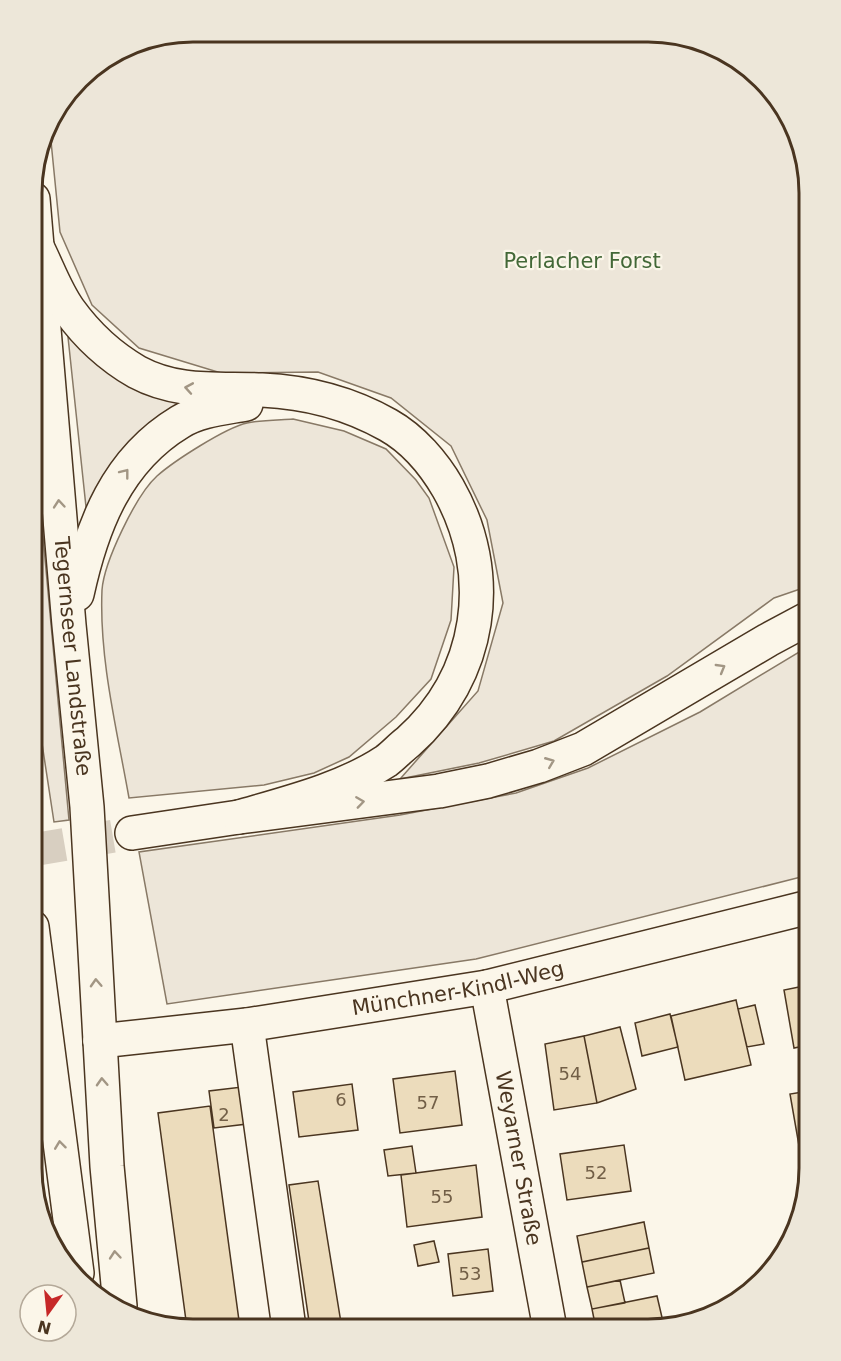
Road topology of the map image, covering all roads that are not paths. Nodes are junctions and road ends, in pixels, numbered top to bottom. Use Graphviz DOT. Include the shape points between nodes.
graph roads {
  1 [pos="42,257"];
  2 [pos="42,298"];
  3 [pos="310,395"];
  4 [pos="799,623"];
  5 [pos="69,625"];
  6 [pos="239,817"];
  7 [pos="132,833"];
  8 [pos="799,909"];
  9 [pos="487,987"];
  10 [pos="42,1004"];
  11 [pos="247,1025"];
  12 [pos="100,1041"];
  13 [pos="76,1263"];
  14 [pos="119,1300"];
  15 [pos="288,1319"];
  16 [pos="548,1319"];
  3 -- 1 [label="main road, one-way" via="204,390 170,385 140,373 109,354 69,310"];
  5 -- 2 [label="main road, Tegernseer Landstraße, one-way"];
  5 -- 3 [label="main road, one-way" via="86,553 104,507 123,474 155,441 181,421 216,409"];
  3 -- 6 [label="main road" via="351,406 390,427 421,452 440,475 461,512 471,545 478,583 475,623 453,686 424,727 386,761 340,784"];
  6 -- 4 [label="main road, one-way" via="439,791 539,766 583,749"];
  12 -- 5 [label="main road, Tegernseer Landstraße, one-way" via="87,807"];
  6 -- 7 [label="main road"];
  8 -- 9 [label="main road, Münchner-Kindl-Weg"];
  9 -- 11 [label="main road, Münchner-Kindl-Weg"];
  9 -- 16 [label="main road, Weyarner Straße"];
  13 -- 10 [label="main road, one-way"];
  11 -- 12 [label="main road, Münchner-Kindl-Weg"];
  11 -- 15 [label="main road"];
  14 -- 12 [label="main road, Tegernseer Landstraße, one-way"];
}
